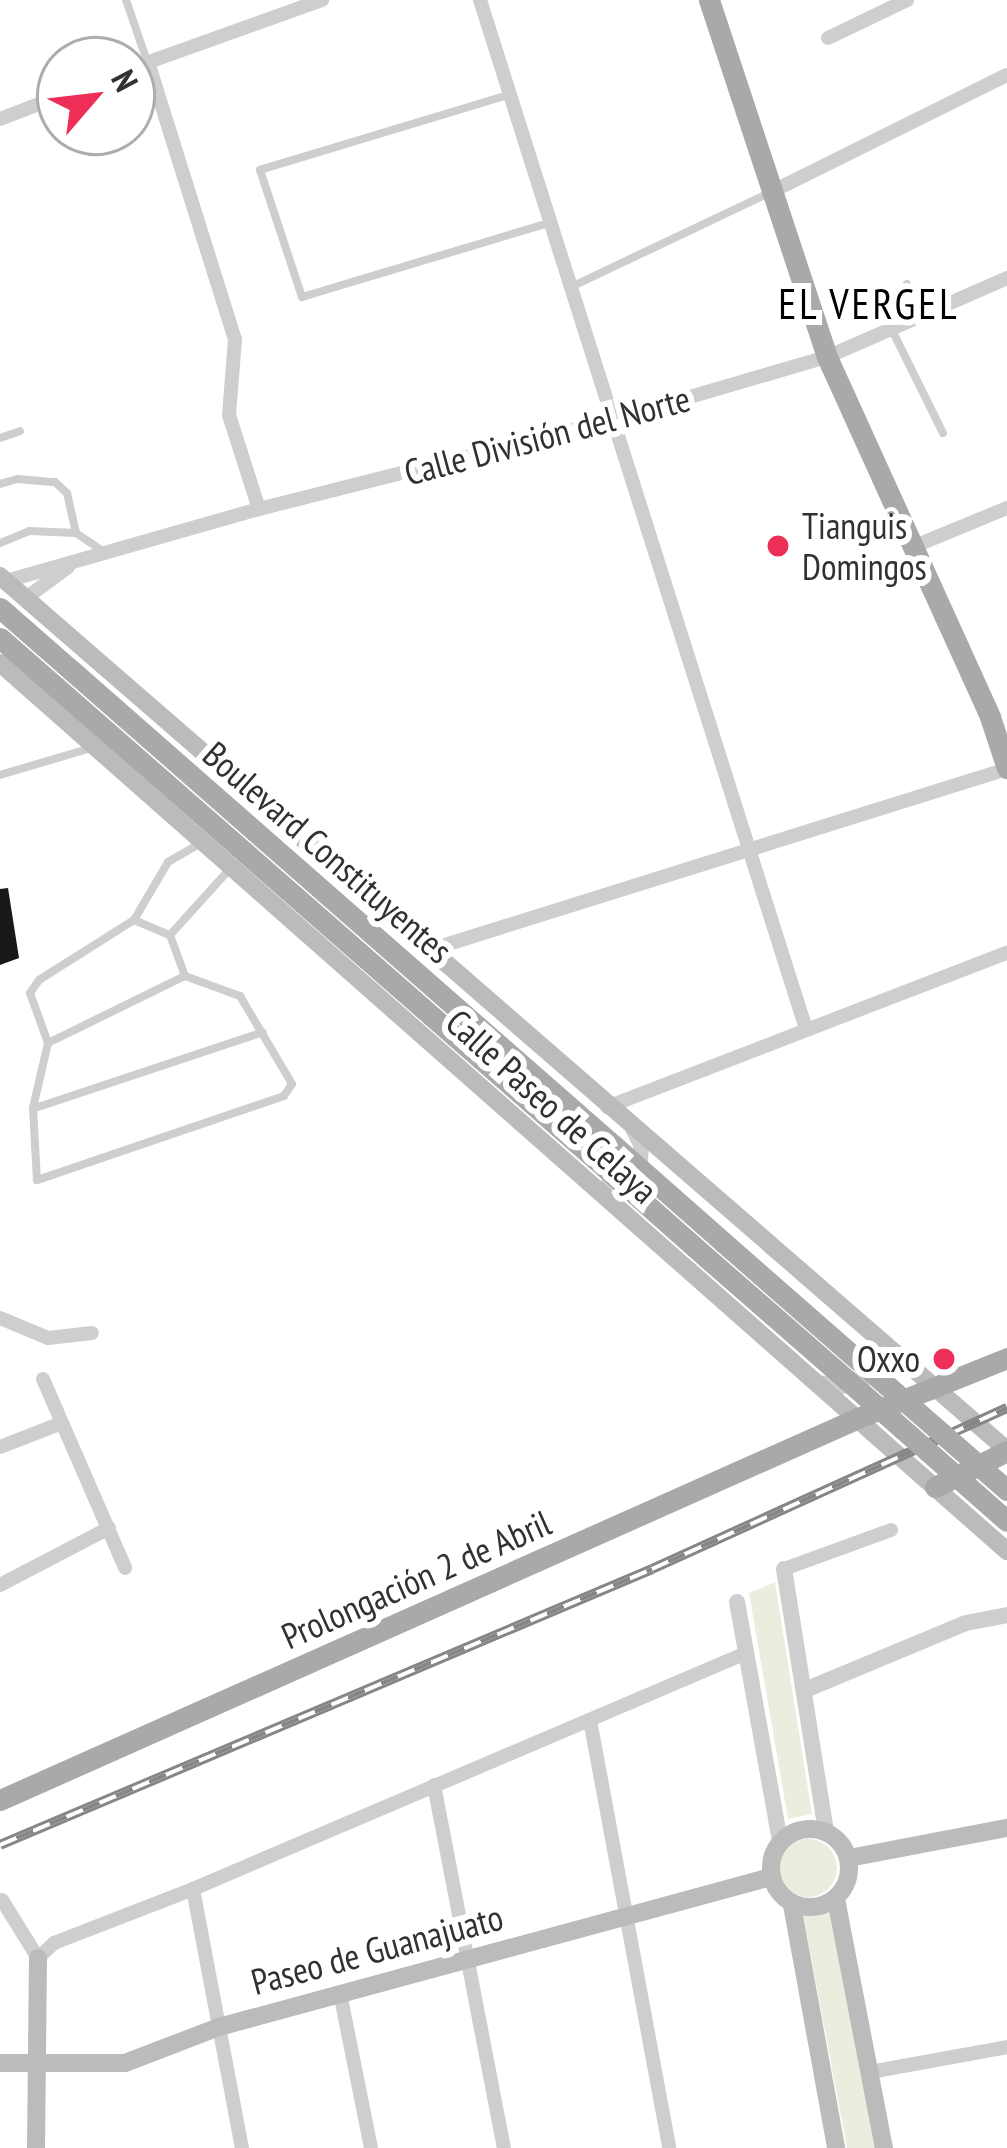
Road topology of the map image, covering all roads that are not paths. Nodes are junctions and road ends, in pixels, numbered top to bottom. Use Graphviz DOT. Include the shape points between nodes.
graph roads {
  1 [pos="126,0"];
  2 [pos="322,0"];
  3 [pos="480,0"];
  4 [pos="709,0"];
  5 [pos="907,0"];
  6 [pos="139,36"];
  7 [pos="828,38"];
  8 [pos="156,59"];
  9 [pos="1007,75"];
  10 [pos="156,87"];
  11 [pos="509,94"];
  12 [pos="36,105"];
  13 [pos="0,119"];
  14 [pos="771,192"];
  15 [pos="550,223"];
  16 [pos="1007,278"];
  17 [pos="907,284"];
  18 [pos="570,288"];
  19 [pos="923,315"];
  20 [pos="892,329"];
  21 [pos="827,357"];
  22 [pos="611,421"];
  23 [pos="20,431"];
  24 [pos="943,433"];
  25 [pos="0,438"];
  26 [pos="0,484"];
  27 [pos="1007,508"];
  28 [pos="259,509"];
  29 [pos="76,532"];
  30 [pos="0,543"];
  31 [pos="910,548"];
  32 [pos="106,553"];
  33 [pos="76,561"];
  34 [pos="2,580"];
  35 [pos="26,598"];
  36 [pos="0,606"];
  37 [pos="0,638"];
  38 [pos="71,638"];
  39 [pos="0,664"];
  40 [pos="64,679"];
  41 [pos="20,682"];
  42 [pos="999,714"];
  43 [pos="94,747"];
  44 [pos="1007,768"];
  45 [pos="0,775"];
  46 [pos="202,842"];
  47 [pos="747,852"];
  48 [pos="231,867"];
  49 [pos="134,920"];
  50 [pos="170,935"];
  51 [pos="430,950"];
  52 [pos="1007,953"];
  53 [pos="185,976"];
  54 [pos="806,1028"];
  55 [pos="263,1032"];
  56 [pos="47,1042"];
  57 [pos="607,1107"];
  58 [pos="34,1108"];
  59 [pos="634,1131"];
  60 [pos="600,1162"];
  61 [pos="699,1188"];
  62 [pos="651,1238"];
  63 [pos="715,1250"];
  64 [pos="0,1318"];
  65 [pos="92,1333"];
  66 [pos="886,1349"];
  67 [pos="1007,1358"];
  68 [pos="43,1379"];
  69 [pos="818,1384"];
  70 [pos="930,1387"];
  71 [pos="858,1418"];
  72 [pos="62,1423"];
  73 [pos="0,1447"];
  74 [pos="1007,1451"];
  75 [pos="935,1486"];
  76 [pos="1007,1490"];
  77 [pos="1007,1520"];
  78 [pos="109,1528"];
  79 [pos="891,1530"];
  80 [pos="1007,1551"];
  81 [pos="124,1568"];
  82 [pos="784,1569"];
  83 [pos="0,1585"];
  84 [pos="737,1603"];
  85 [pos="1007,1615"];
  86 [pos="746,1653"];
  87 [pos="805,1690"];
  88 [pos="590,1720"];
  89 [pos="434,1785"];
  90 [pos="0,1800"];
  91 [pos="1007,1828"];
  92 [pos="826,1832"];
  93 [pos="781,1841"];
  94 [pos="849,1858"];
  95 [pos="771,1877"];
  96 [pos="193,1889"];
  97 [pos="836,1899"];
  98 [pos="2,1900"];
  99 [pos="792,1904"];
  100 [pos="626,1915"];
  101 [pos="468,1957"];
  102 [pos="38,1958"];
  103 [pos="340,1993"];
  104 [pos="219,2027"];
  105 [pos="1007,2047"];
  106 [pos="36,2059"];
  107 [pos="0,2063"];
  108 [pos="871,2072"];
  109 [pos="36,2148"];
  110 [pos="242,2148"];
  111 [pos="371,2148"];
  112 [pos="504,2148"];
  113 [pos="669,2148"];
  114 [pos="836,2148"];
  115 [pos="884,2148"];
  1 -- 6 [label="lane"];
  2 -- 8 [label="street"];
  3 -- 11 [label="street"];
  4 -- 14 [label="main road"];
  5 -- 7 [label="street"];
  9 -- 14 [label="street"];
  10 -- 28 [label="street" via="235,339 229,415"];
  11 -- 15 [label="street"];
  11 -- 15 [label="lane" via="260,170 302,297"];
  12 -- 13 [label="street"];
  14 -- 18 [label="lane"];
  14 -- 21 [label="main road"];
  15 -- 18 [label="street"];
  16 -- 19 [label="street, Calle División del Norte"];
  17 -- 19 [label="lane"];
  18 -- 22 [label="street"];
  19 -- 20 [label="street, Calle División del Norte"];
  20 -- 21 [label="street, Calle División del Norte"];
  20 -- 24 [label="lane"];
  21 -- 22 [label="street, Calle División del Norte"];
  21 -- 31 [label="main road"];
  22 -- 28 [label="street, Calle División del Norte"];
  22 -- 47 [label="street"];
  23 -- 25 [label="lane"];
  26 -- 29 [label="lane" via="55,482 67,493"];
  27 -- 31 [label="street"];
  28 -- 32 [label="street, Calle División del Norte"];
  29 -- 30 [label="lane" via="29,531"];
  29 -- 32 [label="lane"];
  31 -- 42 [label="main road"];
  32 -- 33 [label="street, Calle División del Norte"];
  33 -- 34 [label="street, Calle División del Norte"];
  33 -- 35 [label="street, Calle División del Norte"];
  34 -- 35 [label="main road, Calle Paseo de Celaya"];
  35 -- 36 [label="street, Calle División del Norte"];
  35 -- 38 [label="main road, Calle Paseo de Celaya"];
  36 -- 40 [label="main road, Boulevard Constituyentes, bridge"];
  37 -- 40 [label="main road, Boulevard Constituyentes, bridge"];
  38 -- 41 [label="street" via="30,643 19,658"];
  38 -- 51 [label="main road, Calle Paseo de Celaya"];
  39 -- 41 [label="main road, Calle Paseo de Celaya"];
  40 -- 60 [label="main road, Boulevard Constituyentes"];
  41 -- 43 [label="main road, Calle Paseo de Celaya"];
  42 -- 44 [label="main road"];
  43 -- 45 [label="lane"];
  43 -- 46 [label="main road, Calle Paseo de Celaya"];
  44 -- 47 [label="street"];
  46 -- 48 [label="main road, Calle Paseo de Celaya"];
  46 -- 49 [label="lane" via="168,862"];
  47 -- 51 [label="street"];
  47 -- 54 [label="street"];
  48 -- 50 [label="lane"];
  48 -- 60 [label="main road, Calle Paseo de Celaya"];
  49 -- 50 [label="lane"];
  49 -- 56 [label="lane" via="39,980 30,993"];
  50 -- 53 [label="lane"];
  51 -- 57 [label="main road, Calle Paseo de Celaya"];
  52 -- 54 [label="street"];
  53 -- 55 [label="lane" via="240,996"];
  53 -- 56 [label="lane"];
  54 -- 57 [label="street"];
  55 -- 58 [label="lane"];
  55 -- 58 [label="lane" via="292,1084 284,1096 38,1180"];
  56 -- 58 [label="lane"];
  57 -- 59 [label="main road, Calle Paseo de Celaya"];
  59 -- 60 [label="street" via="640,1160 628,1176 614,1183"];
  59 -- 61 [label="main road, Calle Paseo de Celaya"];
  60 -- 62 [label="main road, Calle Paseo de Celaya"];
  60 -- 63 [label="main road, Boulevard Constituyentes, bridge"];
  61 -- 62 [label="street" via="661,1197 648,1223"];
  61 -- 66 [label="main road, Calle Paseo de Celaya"];
  62 -- 69 [label="main road, Calle Paseo de Celaya"];
  63 -- 76 [label="main road, bridge"];
  63 -- 77 [label="main road, bridge"];
  64 -- 65 [label="street" via="48,1338"];
  66 -- 69 [label="street" via="883,1364 864,1379"];
  66 -- 70 [label="main road, Calle Paseo de Celaya"];
  67 -- 70 [label="main road, Prolongación 2 de Abril"];
  68 -- 72 [label="street"];
  69 -- 71 [label="main road, Calle Paseo de Celaya"];
  70 -- 71 [label="main road, Prolongación 2 de Abril"];
  70 -- 74 [label="main road, Calle Paseo de Celaya"];
  71 -- 75 [label="main road, Calle Paseo de Celaya"];
  71 -- 90 [label="main road, Prolongación 2 de Abril"];
  72 -- 73 [label="street"];
  72 -- 78 [label="street"];
  74 -- 75 [label="main road"];
  75 -- 80 [label="main road, Calle Paseo de Celaya"];
  78 -- 81 [label="street"];
  78 -- 83 [label="street"];
  79 -- 82 [label="street"];
  82 -- 87 [label="street"];
  84 -- 86 [label="street"];
  85 -- 87 [label="street" via="966,1623"];
  86 -- 88 [label="street"];
  86 -- 93 [label="street"];
  87 -- 92 [label="street"];
  88 -- 89 [label="street"];
  88 -- 100 [label="street"];
  89 -- 96 [label="street"];
  89 -- 101 [label="street"];
  91 -- 94 [label="main road"];
  92 -- 93 [label="main road" via="810,1828"];
  92 -- 94 [label="main road"];
  93 -- 95 [label="main road"];
  94 -- 97 [label="main road"];
  95 -- 99 [label="main road"];
  95 -- 100 [label="main road, Paseo de Guanajuato"];
  96 -- 102 [label="street" via="54,1942"];
  96 -- 104 [label="street"];
  97 -- 99 [label="main road" via="815,1909"];
  97 -- 108 [label="main road"];
  98 -- 102 [label="street"];
  99 -- 114 [label="main road"];
  100 -- 101 [label="main road, Paseo de Guanajuato"];
  100 -- 113 [label="street"];
  101 -- 103 [label="main road, Paseo de Guanajuato"];
  101 -- 112 [label="street"];
  102 -- 106 [label="main road"];
  103 -- 104 [label="main road, Paseo de Guanajuato"];
  103 -- 111 [label="street"];
  104 -- 106 [label="main road, Paseo de Guanajuato" via="125,2062"];
  104 -- 110 [label="street"];
  105 -- 108 [label="street"];
  106 -- 107 [label="main road, Paseo de Guanajuato"];
  106 -- 109 [label="main road"];
  108 -- 115 [label="main road"];
}
